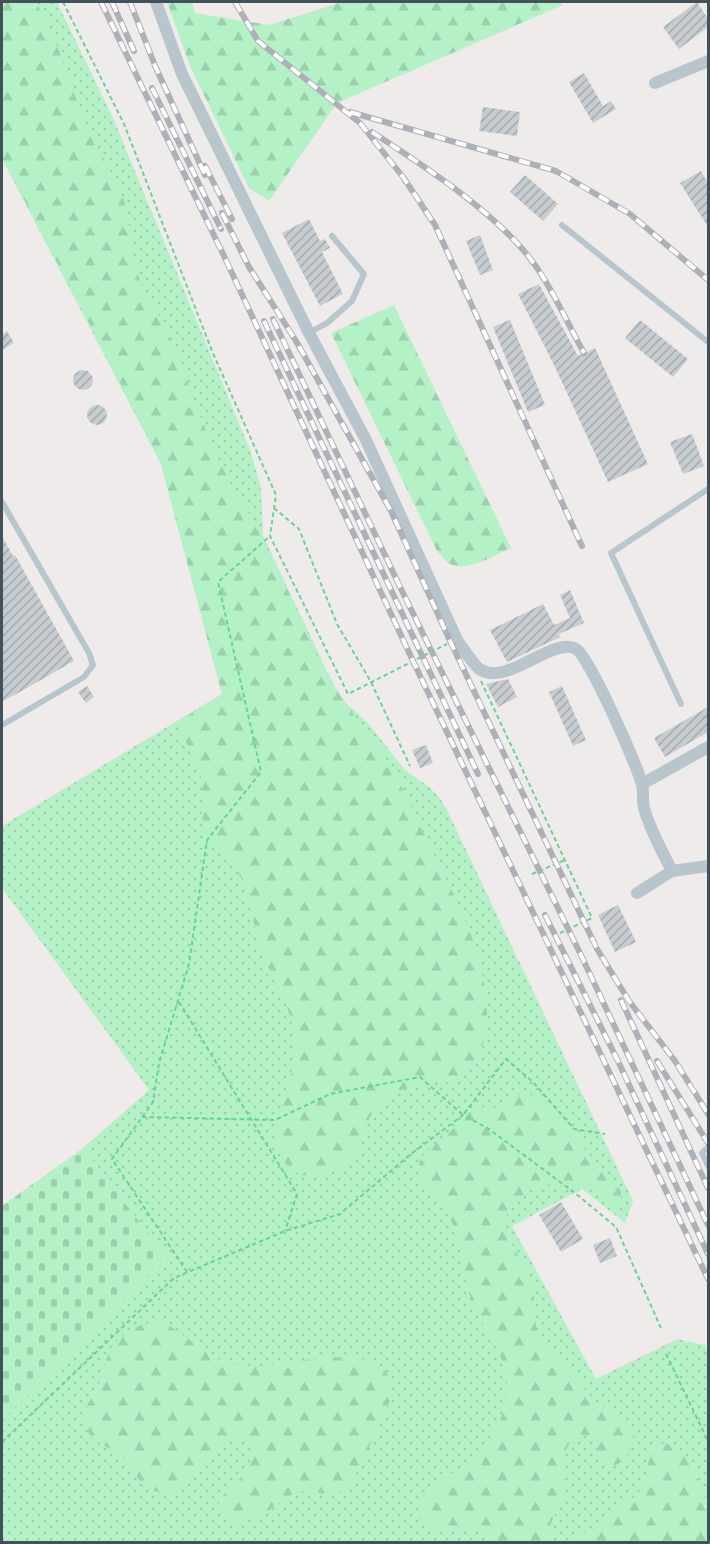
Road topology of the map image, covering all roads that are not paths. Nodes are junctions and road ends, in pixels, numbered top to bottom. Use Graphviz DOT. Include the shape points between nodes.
graph roads {
  1 [pos="156,2"];
  2 [pos="708,61"];
  3 [pos="655,83"];
  4 [pos="562,225"];
  5 [pos="332,236"];
  6 [pos="309,333"];
  7 [pos="708,342"];
  8 [pos="708,489"];
  9 [pos="2,502"];
  10 [pos="681,704"];
  11 [pos="2,725"];
  12 [pos="708,747"];
  13 [pos="642,784"];
  14 [pos="708,866"];
  15 [pos="672,871"];
  16 [pos="637,893"];
  17 [pos="708,1147"];
  18 [pos="708,1166"];
  1 -- 6 [label="street" via="183,74"];
  2 -- 3 [label="street"];
  4 -- 7 [label="lane"];
  5 -- 6 [label="lane" via="364,274 352,301"];
  6 -- 13 [label="street" via="366,440 458,642 479,669 490,674 563,646 576,649 597,678"];
  8 -- 10 [label="lane" via="611,553"];
  9 -- 11 [label="lane" via="93,665 84,677"];
  12 -- 13 [label="street"];
  13 -- 15 [label="street" via="644,807"];
  14 -- 15 [label="street"];
  15 -- 16 [label="street"];
  17 -- 18 [label="lane" via="702,1153"];
}
